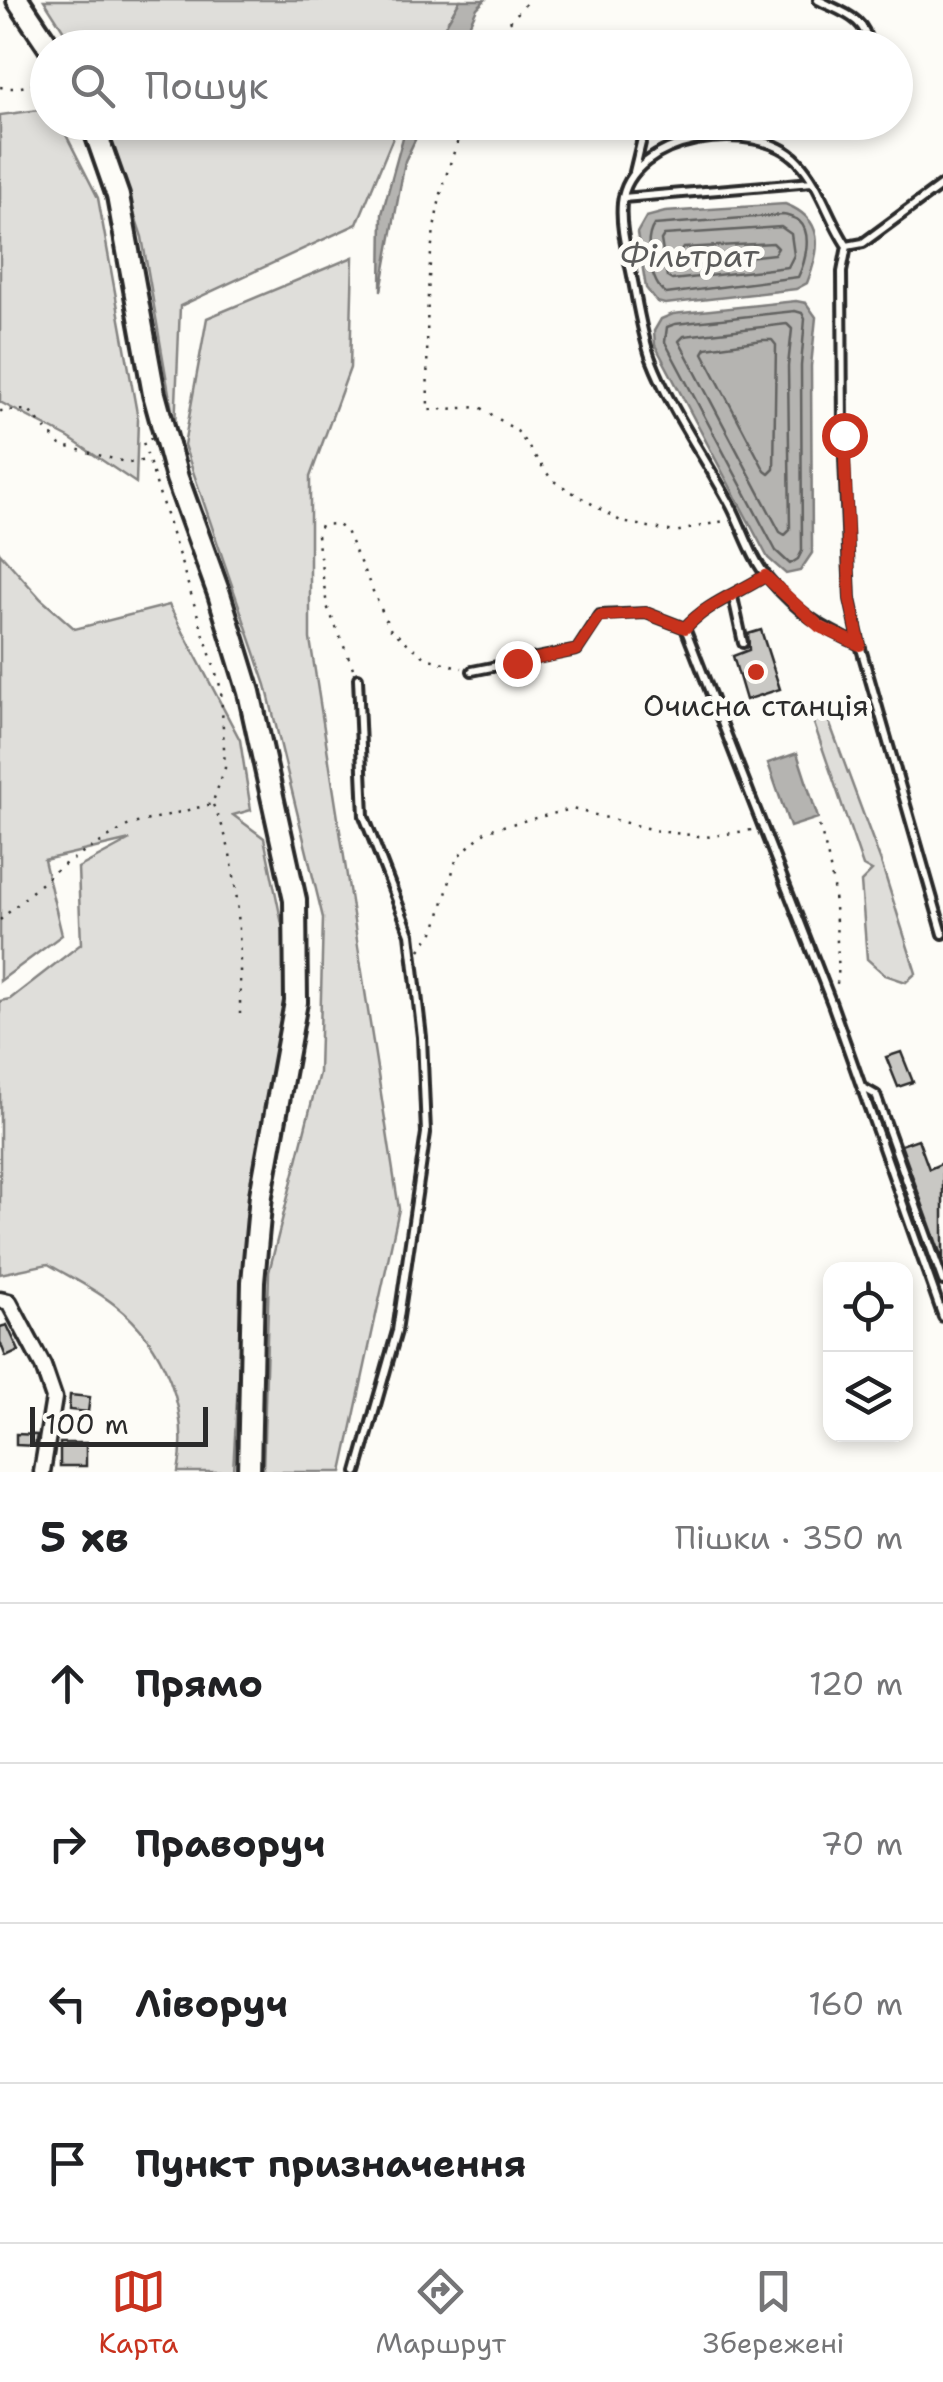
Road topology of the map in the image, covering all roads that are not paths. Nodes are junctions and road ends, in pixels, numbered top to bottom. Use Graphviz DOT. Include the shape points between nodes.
graph roads {
  1 [pos="18,0"];
  2 [pos="818,0"];
  3 [pos="38,30"];
  4 [pos="866,30"];
  5 [pos="98,140"];
  6 [pos="642,140"];
  7 [pos="697,140"];
  8 [pos="733,140"];
  9 [pos="634,173"];
  10 [pos="812,182"];
  11 [pos="943,184"];
  12 [pos="622,198"];
  13 [pos="847,246"];
  14 [pos="765,576"];
  15 [pos="733,597"];
  16 [pos="685,628"];
  17 [pos="743,643"];
  18 [pos="860,645"];
  19 [pos="472,671"];
  20 [pos="358,678"];
  21 [pos="943,934"];
  22 [pos="862,1087"];
  23 [pos="943,1281"];
  24 [pos="0,1300"];
  25 [pos="943,1317"];
  26 [pos="42,1472"];
  27 [pos="248,1472"];
  28 [pos="357,1472"];
  1 -- 3 [label="main road"];
  2 -- 4 [label="lane"];
  5 -- 27 [label="main road" via="118,196 154,394 249,692 296,900 296,1002 261,1195 253,1282"];
  6 -- 9 [label="lane"];
  7 -- 9 [label="lane" via="649,158"];
  8 -- 10 [label="lane" via="771,145 797,159"];
  9 -- 12 [label="lane"];
  10 -- 12 [label="lane"];
  10 -- 13 [label="lane"];
  11 -- 13 [label="lane" via="863,243"];
  12 -- 14 [label="lane" via="621,224 652,361"];
  13 -- 18 [label="lane" via="844,435 850,599"];
  14 -- 15 [label="lane"];
  14 -- 18 [label="lane" via="820,627"];
  15 -- 16 [label="lane" via="700,611"];
  15 -- 17 [label="lane"];
  16 -- 19 [label="lane" via="646,613 600,616 577,650"];
  16 -- 22 [label="lane"];
  18 -- 21 [label="lane"];
  20 -- 28 [label="lane" via="364,816 410,934 426,1133 397,1331"];
  22 -- 23 [label="lane" via="876,1095"];
  22 -- 25 [label="lane"];
  24 -- 26 [label="street" via="8,1302 44,1366 54,1398"];
}
